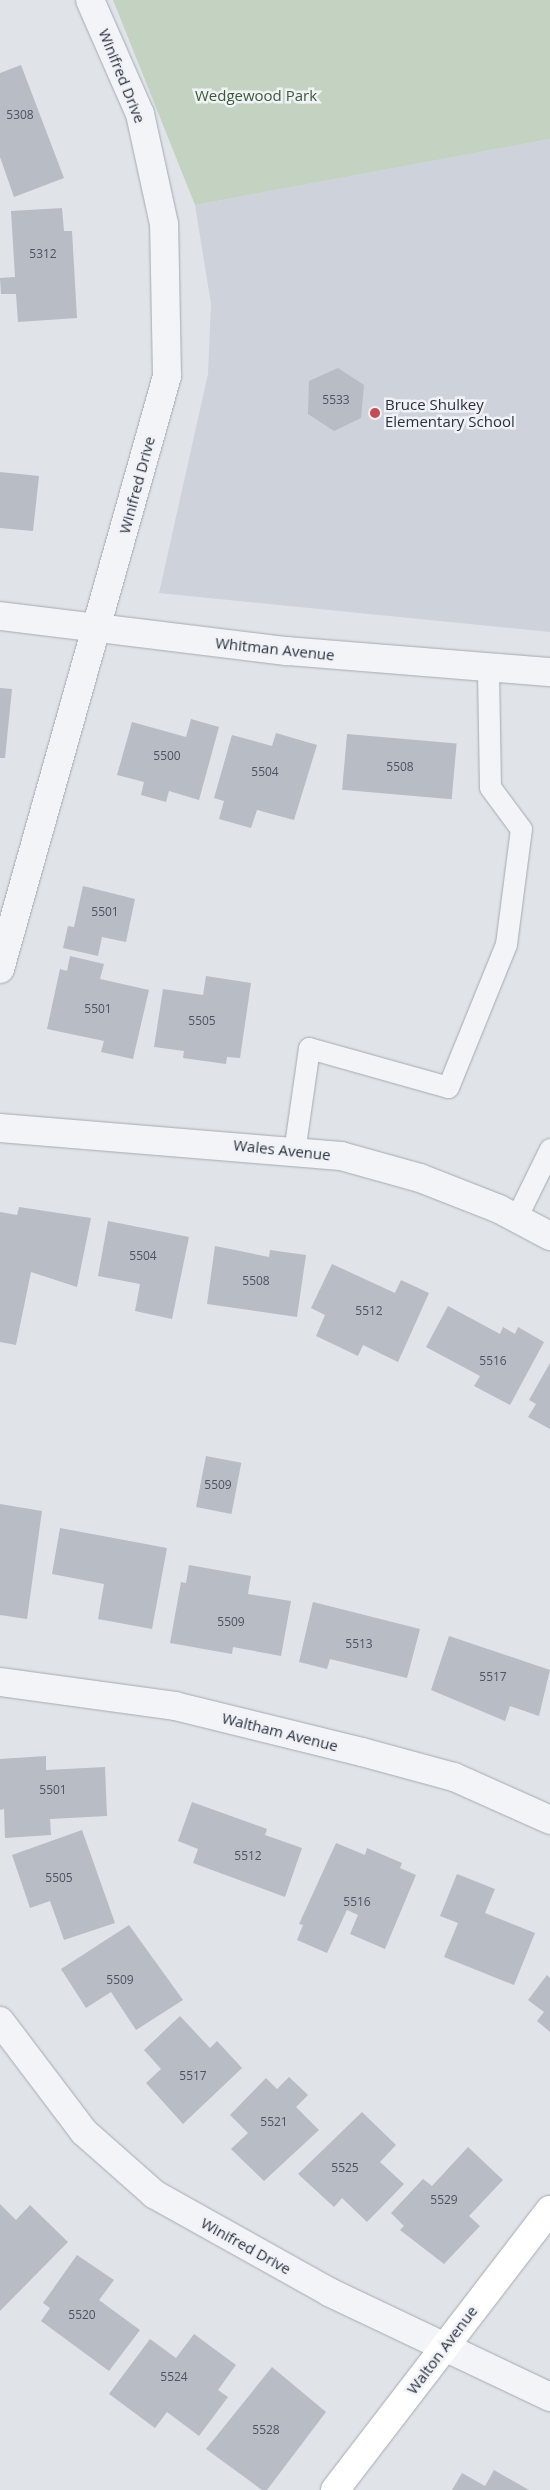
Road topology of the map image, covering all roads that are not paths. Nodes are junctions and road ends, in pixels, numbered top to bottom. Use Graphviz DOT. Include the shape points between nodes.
graph roads {
  1 [pos="90,0"];
  2 [pos="0,616"];
  3 [pos="98,630"];
  4 [pos="488,667"];
  5 [pos="550,672"];
  6 [pos="0,969"];
  7 [pos="0,1128"];
  8 [pos="294,1152"];
  9 [pos="549,1155"];
  10 [pos="516,1218"];
  11 [pos="550,1236"];
  12 [pos="0,1682"];
  13 [pos="550,1820"];
  14 [pos="0,2021"];
  15 [pos="550,2210"];
  16 [pos="444,2347"];
  17 [pos="550,2397"];
  18 [pos="335,2490"];
  1 -- 3 [label="street, Winifred Drive" via="140,114 164,224 168,310 167,376"];
  2 -- 3 [label="street, Whitman Avenue"];
  3 -- 4 [label="street, Whitman Avenue"];
  3 -- 6 [label="street, Winifred Drive"];
  4 -- 5 [label="street, Whitman Avenue"];
  4 -- 8 [label="lane" via="490,787 520,829 506,944 448,1087 308,1048"];
  7 -- 8 [label="street, Wales Avenue"];
  8 -- 10 [label="street, Wales Avenue" via="341,1156 420,1178"];
  9 -- 10 [label="lane"];
  10 -- 11 [label="street, Wales Avenue"];
  12 -- 13 [label="street, Waltham Avenue" via="175,1706 353,1749 454,1777"];
  14 -- 16 [label="street, Winifred Drive" via="84,2132 154,2194 329,2292"];
  15 -- 16 [label="street, Walton Avenue"];
  16 -- 17 [label="street, Winifred Drive"];
  16 -- 18 [label="street, Walton Avenue"];
}
